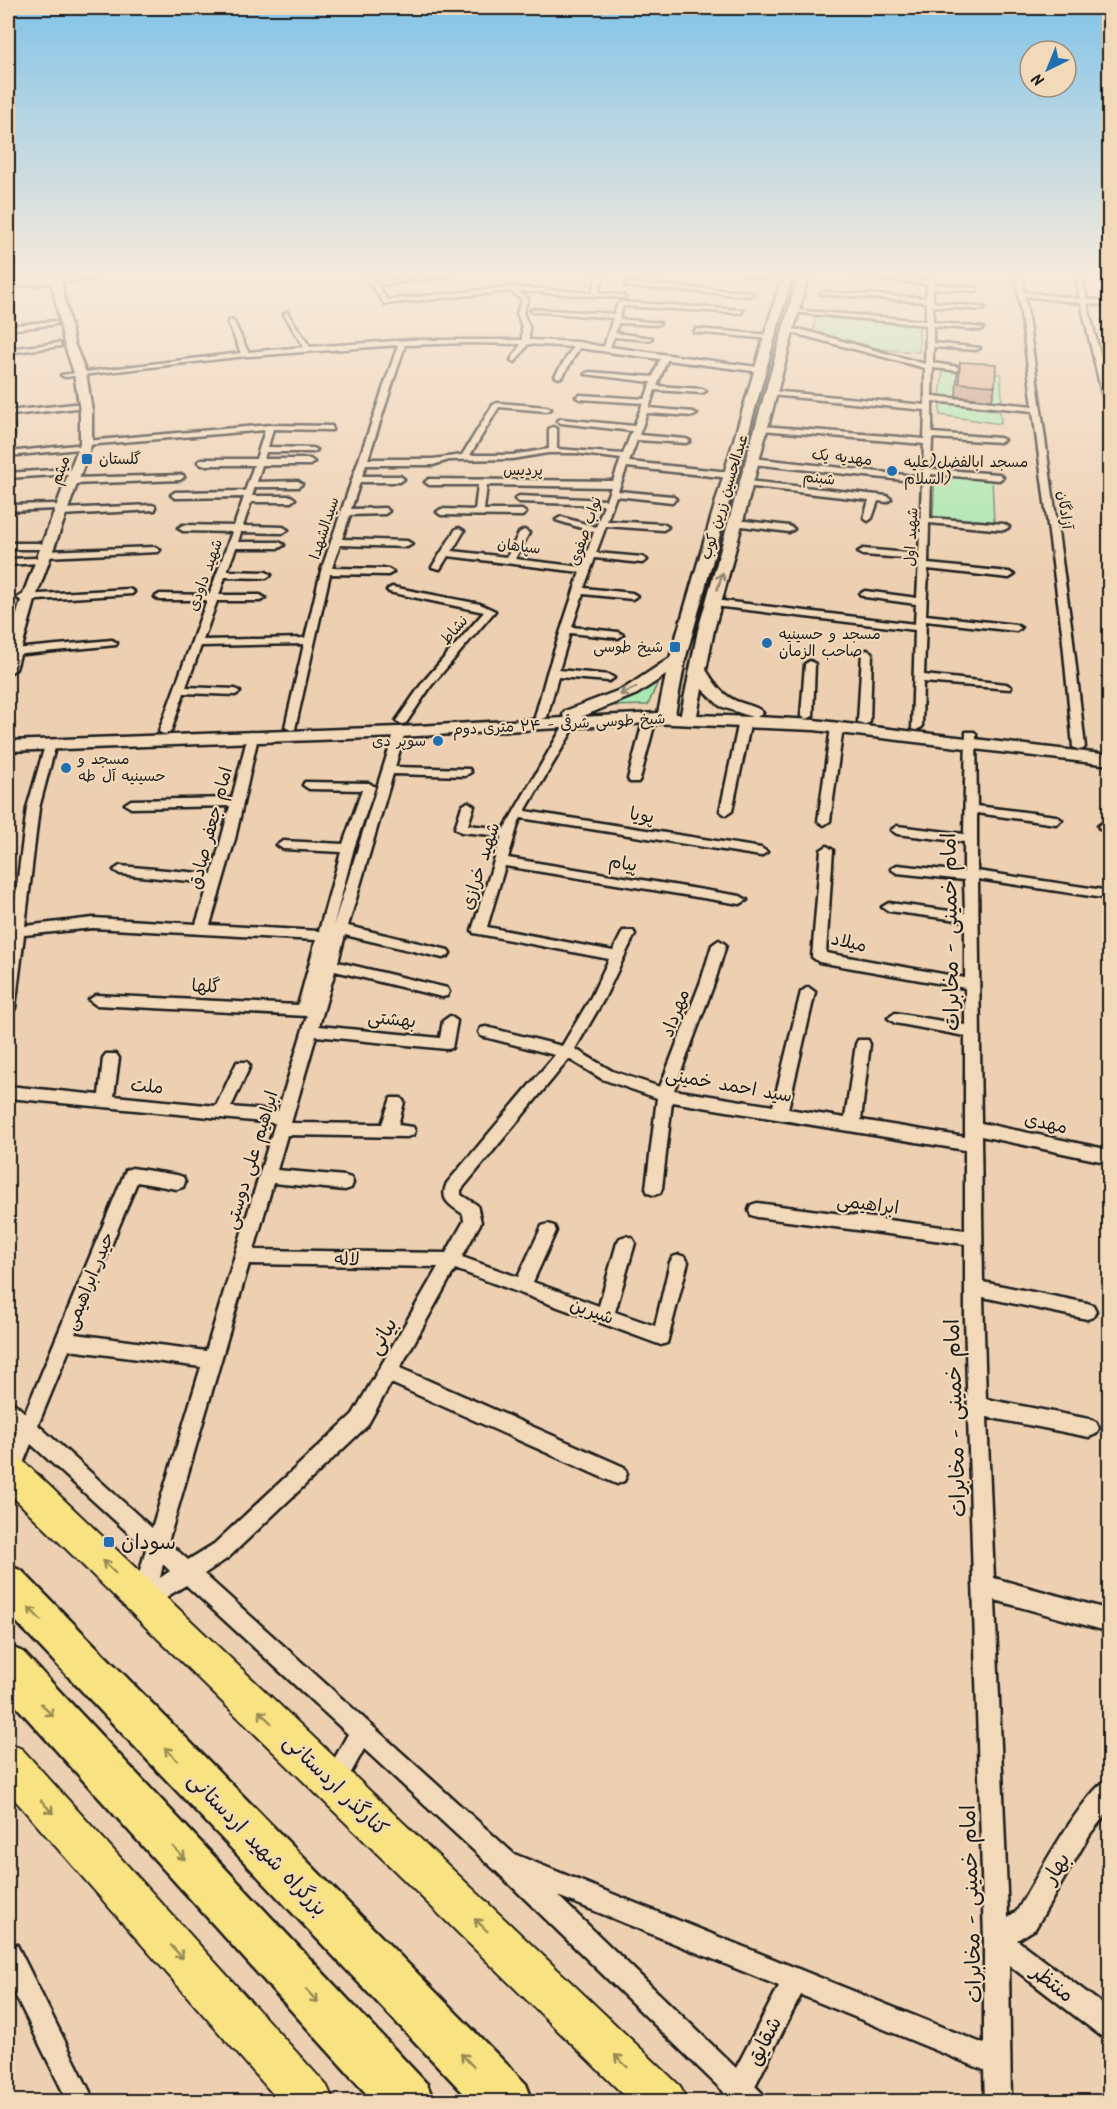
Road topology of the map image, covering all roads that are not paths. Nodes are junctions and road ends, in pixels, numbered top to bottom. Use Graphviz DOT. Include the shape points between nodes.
graph roads {
  1 [pos="66,374"];
  2 [pos="85,374"];
  3 [pos="86,374"];
  4 [pos="392,374"];
  5 [pos="592,374"];
  6 [pos="659,374"];
  7 [pos="759,374"];
  8 [pos="776,374"];
  9 [pos="929,374"];
  10 [pos="1033,374"];
  11 [pos="1101,374"];
  12 [pos="80,375"];
  13 [pos="655,384"];
  14 [pos="69,388"];
  15 [pos="702,391"];
  16 [pos="771,393"];
  17 [pos="580,397"];
  18 [pos="928,403"];
  19 [pos="646,406"];
  20 [pos="547,409"];
  21 [pos="1038,409"];
  22 [pos="1110,411"];
  23 [pos="8,414"];
  24 [pos="693,414"];
  25 [pos="561,421"];
  26 [pos="270,427"];
  27 [pos="329,428"];
  28 [pos="762,428"];
  29 [pos="553,429"];
  30 [pos="636,433"];
  31 [pos="10,436"];
  32 [pos="928,438"];
  33 [pos="1000,440"];
  34 [pos="686,441"];
  35 [pos="81,445"];
  36 [pos="263,449"];
  37 [pos="313,450"];
  38 [pos="553,451"];
  39 [pos="8,454"];
  40 [pos="464,458"];
  41 [pos="625,461"];
  42 [pos="202,462"];
  43 [pos="259,462"];
  44 [pos="310,462"];
  45 [pos="361,462"];
  46 [pos="753,462"];
  47 [pos="730,475"];
  48 [pos="8,476"];
  49 [pos="70,476"];
  50 [pos="927,476"];
  51 [pos="180,477"];
  52 [pos="999,477"];
  53 [pos="355,479"];
  54 [pos="400,479"];
  55 [pos="429,482"];
  56 [pos="483,483"];
  57 [pos="298,484"];
  58 [pos="747,484"];
  59 [pos="249,493"];
  60 [pos="614,493"];
  61 [pos="176,495"];
  62 [pos="874,498"];
  63 [pos="291,499"];
  64 [pos="672,499"];
  65 [pos="887,499"];
  66 [pos="519,500"];
  67 [pos="8,508"];
  68 [pos="152,508"];
  69 [pos="58,509"];
  70 [pos="346,512"];
  71 [pos="385,512"];
  72 [pos="441,512"];
  73 [pos="479,513"];
  74 [pos="522,513"];
  75 [pos="868,518"];
  76 [pos="561,520"];
  77 [pos="925,520"];
  78 [pos="737,523"];
  79 [pos="602,527"];
  80 [pos="663,527"];
  81 [pos="1004,527"];
  82 [pos="183,528"];
  83 [pos="238,528"];
  84 [pos="789,529"];
  85 [pos="283,530"];
  86 [pos="459,531"];
  87 [pos="524,533"];
  88 [pos="337,542"];
  89 [pos="407,544"];
  90 [pos="232,545"];
  91 [pos="279,545"];
  92 [pos="8,546"];
  93 [pos="155,550"];
  94 [pos="863,552"];
  95 [pos="446,553"];
  96 [pos="40,554"];
  97 [pos="592,555"];
  98 [pos="642,560"];
  99 [pos="510,561"];
  100 [pos="8,562"];
  101 [pos="924,562"];
  102 [pos="437,567"];
  103 [pos="587,570"];
  104 [pos="327,571"];
  105 [pos="388,573"];
  106 [pos="221,574"];
  107 [pos="1009,574"];
  108 [pos="266,575"];
  109 [pos="392,590"];
  110 [pos="580,591"];
  111 [pos="129,592"];
  112 [pos="865,594"];
  113 [pos="632,596"];
  114 [pos="160,597"];
  115 [pos="25,598"];
  116 [pos="213,598"];
  117 [pos="260,598"];
  118 [pos="922,602"];
  119 [pos="714,603"];
  120 [pos="921,623"];
  121 [pos="1016,628"];
  122 [pos="567,630"];
  123 [pos="8,634"];
  124 [pos="618,636"];
  125 [pos="310,641"];
  126 [pos="112,643"];
  127 [pos="196,644"];
  128 [pos="14,652"];
  129 [pos="867,653"];
  130 [pos="678,655"];
  131 [pos="699,662"];
  132 [pos="810,664"];
  133 [pos="8,669"];
  134 [pos="552,673"];
  135 [pos="609,678"];
  136 [pos="918,678"];
  137 [pos="1006,687"];
  138 [pos="180,690"];
  139 [pos="235,692"];
  140 [pos="661,716"];
  141 [pos="689,716"];
  142 [pos="807,716"];
  143 [pos="541,717"];
  144 [pos="750,717"];
  145 [pos="571,719"];
  146 [pos="864,722"];
  147 [pos="291,726"];
  148 [pos="400,727"];
  149 [pos="837,727"];
  150 [pos="916,728"];
  151 [pos="165,731"];
  152 [pos="8,737"];
  153 [pos="252,737"];
  154 [pos="970,738"];
  155 [pos="50,744"];
  156 [pos="8,746"];
  157 [pos="1079,747"];
  158 [pos="1110,752"];
  159 [pos="1110,760"];
  160 [pos="387,770"];
  161 [pos="465,772"];
  162 [pos="634,779"];
  163 [pos="309,784"];
  164 [pos="237,802"];
  165 [pos="131,804"];
  166 [pos="468,806"];
  167 [pos="971,809"];
  168 [pos="726,811"];
  169 [pos="517,814"];
  170 [pos="1056,820"];
  171 [pos="824,821"];
  172 [pos="897,830"];
  173 [pos="509,833"];
  174 [pos="971,840"];
  175 [pos="283,845"];
  176 [pos="348,848"];
  177 [pos="827,850"];
  178 [pos="761,852"];
  179 [pos="501,861"];
  180 [pos="897,869"];
  181 [pos="120,870"];
  182 [pos="972,876"];
  183 [pos="216,879"];
  184 [pos="1110,895"];
  185 [pos="740,900"];
  186 [pos="889,907"];
  187 [pos="972,918"];
  188 [pos="202,928"];
  189 [pos="17,931"];
  190 [pos="333,934"];
  191 [pos="628,934"];
  192 [pos="719,945"];
  193 [pos="443,953"];
  194 [pos="617,956"];
  195 [pos="329,965"];
  196 [pos="972,984"];
  197 [pos="442,992"];
  198 [pos="808,992"];
  199 [pos="96,1000"];
  200 [pos="8,1008"];
  201 [pos="309,1011"];
  202 [pos="895,1018"];
  203 [pos="450,1021"];
  204 [pos="310,1030"];
  205 [pos="486,1032"];
  206 [pos="973,1032"];
  207 [pos="863,1044"];
  208 [pos="566,1052"];
  209 [pos="111,1058"];
  210 [pos="242,1066"];
  211 [pos="8,1092"];
  212 [pos="665,1094"];
  213 [pos="106,1101"];
  214 [pos="396,1102"];
  215 [pos="221,1112"];
  216 [pos="779,1113"];
  217 [pos="282,1124"];
  218 [pos="852,1125"];
  219 [pos="388,1131"];
  220 [pos="407,1131"];
  221 [pos="974,1136"];
  222 [pos="1110,1157"];
  223 [pos="267,1176"];
  224 [pos="177,1182"];
  225 [pos="345,1183"];
  226 [pos="654,1188"];
  227 [pos="757,1210"];
  228 [pos="548,1231"];
  229 [pos="974,1238"];
  230 [pos="626,1243"];
  231 [pos="242,1257"];
  232 [pos="451,1260"];
  233 [pos="679,1262"];
  234 [pos="522,1286"];
  235 [pos="974,1288"];
  236 [pos="1087,1311"];
  237 [pos="604,1316"];
  238 [pos="65,1341"];
  239 [pos="212,1360"];
  240 [pos="388,1372"];
  241 [pos="977,1406"];
  242 [pos="8,1410"];
  243 [pos="27,1428"];
  244 [pos="1089,1428"];
  245 [pos="9,1470"];
  246 [pos="617,1474"];
  247 [pos="157,1545"];
  248 [pos="187,1573"];
  249 [pos="8,1585"];
  250 [pos="983,1586"];
  251 [pos="143,1600"];
  252 [pos="1110,1621"];
  253 [pos="8,1667"];
  254 [pos="360,1732"];
  255 [pos="8,1763"];
  256 [pos="333,1783"];
  257 [pos="1110,1789"];
  258 [pos="506,1863"];
  259 [pos="996,1939"];
  260 [pos="8,1954"];
  261 [pos="795,1981"];
  262 [pos="1110,2027"];
  263 [pos="997,2062"];
  264 [pos="742,2097"];
  265 [pos="82,2102"];
  266 [pos="311,2102"];
  267 [pos="409,2102"];
  268 [pos="508,2102"];
  269 [pos="663,2102"];
  270 [pos="998,2102"];
  1 -- 14 [label="main road, میثم"];
  2 -- 12 [label="street"];
  3 -- 12 [label="street"];
  4 -- 45 [label="street, سیدالشهدا"];
  5 -- 13 [label="street"];
  6 -- 13 [label="street, نواب صفوی"];
  7 -- 47 [label="main road, عبدالحسین زرین کوب"];
  8 -- 16 [label="main road, عبدالحسین زرین کوب"];
  9 -- 18 [label="street, شهید اول"];
  10 -- 21 [label="street, آزادگان"];
  11 -- 22 [label="street"];
  12 -- 14 [label="street"];
  12 -- 35 [label="main road, میثم" via="86,411"];
  13 -- 15 [label="street"];
  13 -- 19 [label="street, نواب صفوی"];
  14 -- 23 [label="street"];
  14 -- 35 [label="main road, میثم"];
  16 -- 18 [label="street"];
  16 -- 28 [label="main road, عبدالحسین زرین کوب"];
  17 -- 19 [label="street"];
  18 -- 21 [label="street"];
  18 -- 32 [label="street, شهید اول"];
  19 -- 24 [label="street"];
  19 -- 30 [label="street, نواب صفوی"];
  20 -- 40 [label="street" via="497,405"];
  21 -- 157 [label="street, آزادگان"];
  23 -- 31 [label="street"];
  25 -- 30 [label="street"];
  26 -- 27 [label="street"];
  26 -- 35 [label="street"];
  26 -- 36 [label="street, شهید داودی"];
  28 -- 32 [label="street"];
  28 -- 46 [label="main road, عبدالحسین زرین کوب"];
  29 -- 38 [label="street"];
  30 -- 34 [label="street"];
  30 -- 41 [label="street, نواب صفوی"];
  32 -- 33 [label="street"];
  32 -- 50 [label="street, شهید اول"];
  35 -- 39 [label="street"];
  35 -- 49 [label="main road, میثم"];
  36 -- 37 [label="street"];
  36 -- 43 [label="street, شهید داودی"];
  38 -- 40 [label="street"];
  38 -- 41 [label="street" via="575,451"];
  40 -- 45 [label="street"];
  41 -- 47 [label="street"];
  41 -- 60 [label="street, نواب صفوی"];
  42 -- 43 [label="street"];
  43 -- 44 [label="street"];
  43 -- 59 [label="street, شهید داودی"];
  45 -- 53 [label="street, سیدالشهدا"];
  46 -- 50 [label="street, مهدیه یک"];
  46 -- 58 [label="main road, عبدالحسین زرین کوب"];
  47 -- 130 [label="main road, عبدالحسین زرین کوب"];
  48 -- 49 [label="street"];
  49 -- 51 [label="street"];
  49 -- 69 [label="main road, میثم"];
  50 -- 52 [label="street, مهدیه یک"];
  50 -- 77 [label="street, شهید اول"];
  53 -- 54 [label="street"];
  53 -- 70 [label="street, سیدالشهدا"];
  55 -- 56 [label="street, پردیس"];
  56 -- 60 [label="street, پردیس"];
  56 -- 73 [label="street"];
  57 -- 59 [label="street"];
  58 -- 62 [label="street, شبنم"];
  58 -- 78 [label="main road, عبدالحسین زرین کوب"];
  59 -- 61 [label="street"];
  59 -- 63 [label="street"];
  59 -- 83 [label="street, شهید داودی"];
  60 -- 64 [label="street"];
  60 -- 66 [label="street"];
  60 -- 79 [label="street, نواب صفوی"];
  62 -- 65 [label="street, شبنم"];
  62 -- 75 [label="street"];
  67 -- 69 [label="street"];
  68 -- 69 [label="street"];
  69 -- 96 [label="main road, میثم"];
  70 -- 71 [label="street"];
  70 -- 88 [label="street, سیدالشهدا"];
  72 -- 73 [label="street"];
  73 -- 74 [label="street"];
  76 -- 79 [label="street"];
  77 -- 81 [label="street"];
  77 -- 101 [label="street, شهید اول"];
  78 -- 84 [label="street"];
  119 -- 78 [label="main road, عبدالحسین زرین کوب, one-way"];
  79 -- 80 [label="street"];
  79 -- 97 [label="street, نواب صفوی"];
  82 -- 83 [label="street"];
  83 -- 85 [label="street"];
  83 -- 90 [label="street, شهید داودی"];
  86 -- 95 [label="street"];
  87 -- 99 [label="street"];
  88 -- 89 [label="street"];
  88 -- 104 [label="street, سیدالشهدا"];
  90 -- 91 [label="street"];
  90 -- 106 [label="street, شهید داودی"];
  92 -- 96 [label="street"];
  93 -- 96 [label="street"];
  94 -- 101 [label="street"];
  95 -- 99 [label="street, سپاهان"];
  95 -- 102 [label="street"];
  96 -- 100 [label="street"];
  96 -- 115 [label="main road, میثم"];
  97 -- 98 [label="street"];
  97 -- 103 [label="street, نواب صفوی"];
  99 -- 103 [label="street, سپاهان"];
  101 -- 107 [label="street"];
  101 -- 118 [label="street, شهید اول"];
  103 -- 110 [label="street, نواب صفوی"];
  104 -- 105 [label="street"];
  104 -- 125 [label="street, سیدالشهدا"];
  106 -- 108 [label="street"];
  106 -- 116 [label="street, شهید داودی"];
  109 -- 148 [label="street, نشاط" via="490,611 427,684"];
  110 -- 113 [label="street"];
  110 -- 122 [label="street, نواب صفوی"];
  111 -- 115 [label="street"];
  112 -- 118 [label="street"];
  114 -- 116 [label="street"];
  115 -- 123 [label="main road, میثم"];
  115 -- 128 [label="main road, میثم"];
  116 -- 117 [label="street"];
  116 -- 127 [label="street, شهید داودی"];
  118 -- 120 [label="street, شهید اول"];
  119 -- 120 [label="street"];
  119 -- 131 [label="main road, عبدالحسین زرین کوب"];
  120 -- 121 [label="street"];
  120 -- 136 [label="street, شهید اول"];
  122 -- 124 [label="street"];
  122 -- 134 [label="street, نواب صفوی"];
  125 -- 127 [label="street"];
  125 -- 147 [label="street, سیدالشهدا"];
  126 -- 128 [label="street"];
  127 -- 138 [label="street, شهید داودی"];
  128 -- 133 [label="main road, میثم"];
  129 -- 146 [label="street"];
  130 -- 131 [label="main road"];
  130 -- 140 [label="main road, عبدالحسین زرین کوب"];
  130 -- 145 [label="main road, one-way" via="631,691"];
  131 -- 141 [label="main road, عبدالحسین زرین کوب"];
  131 -- 144 [label="main road" via="718,698"];
  132 -- 142 [label="street"];
  134 -- 135 [label="street"];
  134 -- 143 [label="street, نواب صفوی"];
  136 -- 137 [label="street"];
  136 -- 150 [label="street, شهید اول"];
  138 -- 139 [label="street"];
  138 -- 151 [label="street, شهید داودی"];
  140 -- 141 [label="main road, شیخ طوسی شرقی - ۲۴ متری دوم"];
  140 -- 145 [label="main road, شیخ طوسی شرقی - ۲۴ متری دوم"];
  140 -- 162 [label="street"];
  141 -- 144 [label="main road, شیخ طوسی شرقی - ۲۴ متری دوم"];
  142 -- 144 [label="main road, شیخ طوسی شرقی - ۲۴ متری دوم"];
  142 -- 146 [label="main road, شیخ طوسی شرقی - ۲۴ متری دوم"];
  143 -- 145 [label="main road, شیخ طوسی شرقی - ۲۴ متری دوم"];
  143 -- 148 [label="main road, شیخ طوسی شرقی - ۲۴ متری دوم"];
  144 -- 149 [label="main road, شیخ طوسی شرقی - ۲۴ متری دوم"];
  144 -- 168 [label="street"];
  145 -- 148 [label="main road, شیخ طوسی شرقی - ۲۴ متری دوم"];
  145 -- 169 [label="street, شهید خرازی"];
  146 -- 150 [label="main road, شیخ طوسی شرقی - ۲۴ متری دوم"];
  147 -- 148 [label="main road, شیخ طوسی شرقی - ۲۴ متری دوم"];
  147 -- 151 [label="main road, شیخ طوسی شرقی - ۲۴ متری دوم"];
  148 -- 153 [label="main road, شیخ طوسی شرقی - ۲۴ متری دوم"];
  148 -- 160 [label="street, ابراهیم علی دوستی"];
  149 -- 154 [label="main road, شیخ طوسی شرقی - ۲۴ متری دوم"];
  149 -- 171 [label="street"];
  150 -- 154 [label="main road, شیخ طوسی شرقی - ۲۴ متری دوم"];
  151 -- 152 [label="main road, شیخ طوسی شرقی - ۲۴ متری دوم"];
  153 -- 155 [label="main road, شیخ طوسی شرقی - ۲۴ متری دوم"];
  153 -- 164 [label="street, امام جعفر صادق"];
  154 -- 157 [label="main road, شیخ طوسی شرقی - ۲۴ متری دوم"];
  154 -- 159 [label="main road, شیخ طوسی شرقی - ۲۴ متری دوم"];
  154 -- 167 [label="street, امام خمینی - مخابرات"];
  155 -- 156 [label="main road, شیخ طوسی شرقی - ۲۴ متری دوم"];
  155 -- 189 [label="street" via="33,808"];
  157 -- 158 [label="main road, شیخ طوسی شرقی - ۲۴ متری دوم"];
  160 -- 161 [label="street"];
  160 -- 190 [label="street, ابراهیم علی دوستی"];
  163 -- 176 [label="street" via="369,787"];
  164 -- 165 [label="street"];
  164 -- 183 [label="street, امام جعفر صادق"];
  166 -- 173 [label="street" via="461,828"];
  167 -- 170 [label="street"];
  167 -- 174 [label="street, امام خمینی - مخابرات"];
  169 -- 173 [label="street, شهید خرازی"];
  169 -- 178 [label="street, پویا"];
  172 -- 174 [label="street"];
  173 -- 179 [label="street, شهید خرازی"];
  174 -- 182 [label="street, امام خمینی - مخابرات"];
  175 -- 176 [label="street"];
  176 -- 190 [label="street"];
  177 -- 196 [label="street, میلاد" via="819,957"];
  179 -- 185 [label="street, پیام"];
  179 -- 194 [label="street, شهید خرازی" via="478,930"];
  180 -- 182 [label="street"];
  181 -- 183 [label="street"];
  182 -- 184 [label="street"];
  182 -- 187 [label="street, امام خمینی - مخابرات"];
  183 -- 188 [label="street, امام جعفر صادق"];
  186 -- 187 [label="street"];
  187 -- 196 [label="street, امام خمینی - مخابرات"];
  188 -- 189 [label="street" via="93,923"];
  188 -- 190 [label="street"];
  189 -- 200 [label="street"];
  190 -- 193 [label="street"];
  190 -- 195 [label="street, ابراهیم علی دوستی"];
  190 -- 201 [label="street"];
  191 -- 194 [label="street"];
  192 -- 212 [label="street, مهرداد"];
  194 -- 208 [label="street"];
  195 -- 197 [label="street"];
  195 -- 201 [label="street, ابراهیم علی دوستی"];
  196 -- 206 [label="street, امام خمینی - مخابرات"];
  198 -- 216 [label="street"];
  199 -- 201 [label="street, گلها"];
  201 -- 204 [label="street, ابراهیم علی دوستی"];
  202 -- 206 [label="street"];
  203 -- 204 [label="street, بهشتی" via="447,1044"];
  204 -- 217 [label="street, ابراهیم علی دوستی"];
  205 -- 208 [label="street, سید احمد خمینی"];
  206 -- 221 [label="street, امام خمینی - مخابرات"];
  207 -- 218 [label="street"];
  208 -- 212 [label="street, سید احمد خمینی" via="607,1074"];
  208 -- 232 [label="street, بیانی" via="453,1188 452,1198 471,1210 473,1222"];
  209 -- 213 [label="street"];
  210 -- 215 [label="street"];
  211 -- 213 [label="street, ملت"];
  212 -- 216 [label="street, سید احمد خمینی"];
  212 -- 226 [label="street, مهرداد"];
  213 -- 215 [label="street, ملت"];
  214 -- 219 [label="street"];
  215 -- 217 [label="street, ملت"];
  216 -- 218 [label="street, سید احمد خمینی"];
  217 -- 219 [label="street, ملت"];
  217 -- 223 [label="street, ابراهیم علی دوستی"];
  218 -- 221 [label="street, سید احمد خمینی"];
  219 -- 220 [label="street, ملت"];
  221 -- 222 [label="street, مهدی"];
  221 -- 229 [label="street, امام خمینی - مخابرات"];
  223 -- 225 [label="street"];
  223 -- 231 [label="street, ابراهیم علی دوستی"];
  224 -- 238 [label="street, حیدر ابراهیمی" via="132,1175"];
  227 -- 229 [label="street, ابراهیمی"];
  228 -- 234 [label="street"];
  229 -- 235 [label="street, امام خمینی - مخابرات"];
  230 -- 237 [label="street"];
  231 -- 232 [label="street, لاله"];
  231 -- 239 [label="street, ابراهیم علی دوستی"];
  232 -- 234 [label="street, شیرین"];
  232 -- 240 [label="street, بیانی"];
  233 -- 237 [label="street, شیرین" via="661,1337"];
  234 -- 237 [label="street, شیرین"];
  235 -- 236 [label="street"];
  235 -- 241 [label="street, امام خمینی - مخابرات"];
  238 -- 239 [label="street"];
  238 -- 243 [label="street, حیدر ابراهیمی"];
  239 -- 247 [label="street, ابراهیم علی دوستی"];
  240 -- 246 [label="street"];
  240 -- 248 [label="street, بیانی" via="360,1420 221,1551"];
  241 -- 244 [label="street"];
  241 -- 250 [label="street, امام خمینی - مخابرات"];
  242 -- 243 [label="street"];
  243 -- 245 [label="street, حیدر ابراهیمی"];
  243 -- 247 [label="street"];
  251 -- 245 [label="main road, کنارگذر اردستانی, one-way"];
  247 -- 248 [label="street"];
  247 -- 251 [label="street, ابراهیم علی دوستی"];
  248 -- 251 [label="street, بیانی"];
  248 -- 254 [label="street"];
  268 -- 249 [label="highway, بزرگراه شهید اردستانی, one-way"];
  250 -- 252 [label="street"];
  250 -- 259 [label="street, امام خمینی - مخابرات"];
  256 -- 251 [label="main road, کنارگذر اردستانی, one-way"];
  253 -- 267 [label="highway, one-way"];
  254 -- 256 [label="street"];
  254 -- 258 [label="street"];
  255 -- 266 [label="main road, one-way"];
  269 -- 256 [label="main road, کنارگذر اردستانی, one-way"];
  257 -- 259 [label="street, بهار" via="1082,1826 1026,1920"];
  258 -- 261 [label="street"];
  258 -- 264 [label="street"];
  259 -- 262 [label="street, منتظر"];
  259 -- 263 [label="street, امام خمینی - مخابرات"];
  260 -- 265 [label="street"];
  261 -- 263 [label="street"];
  261 -- 264 [label="street, شقایق"];
  263 -- 270 [label="street, امام خمینی - مخابرات"];
}
